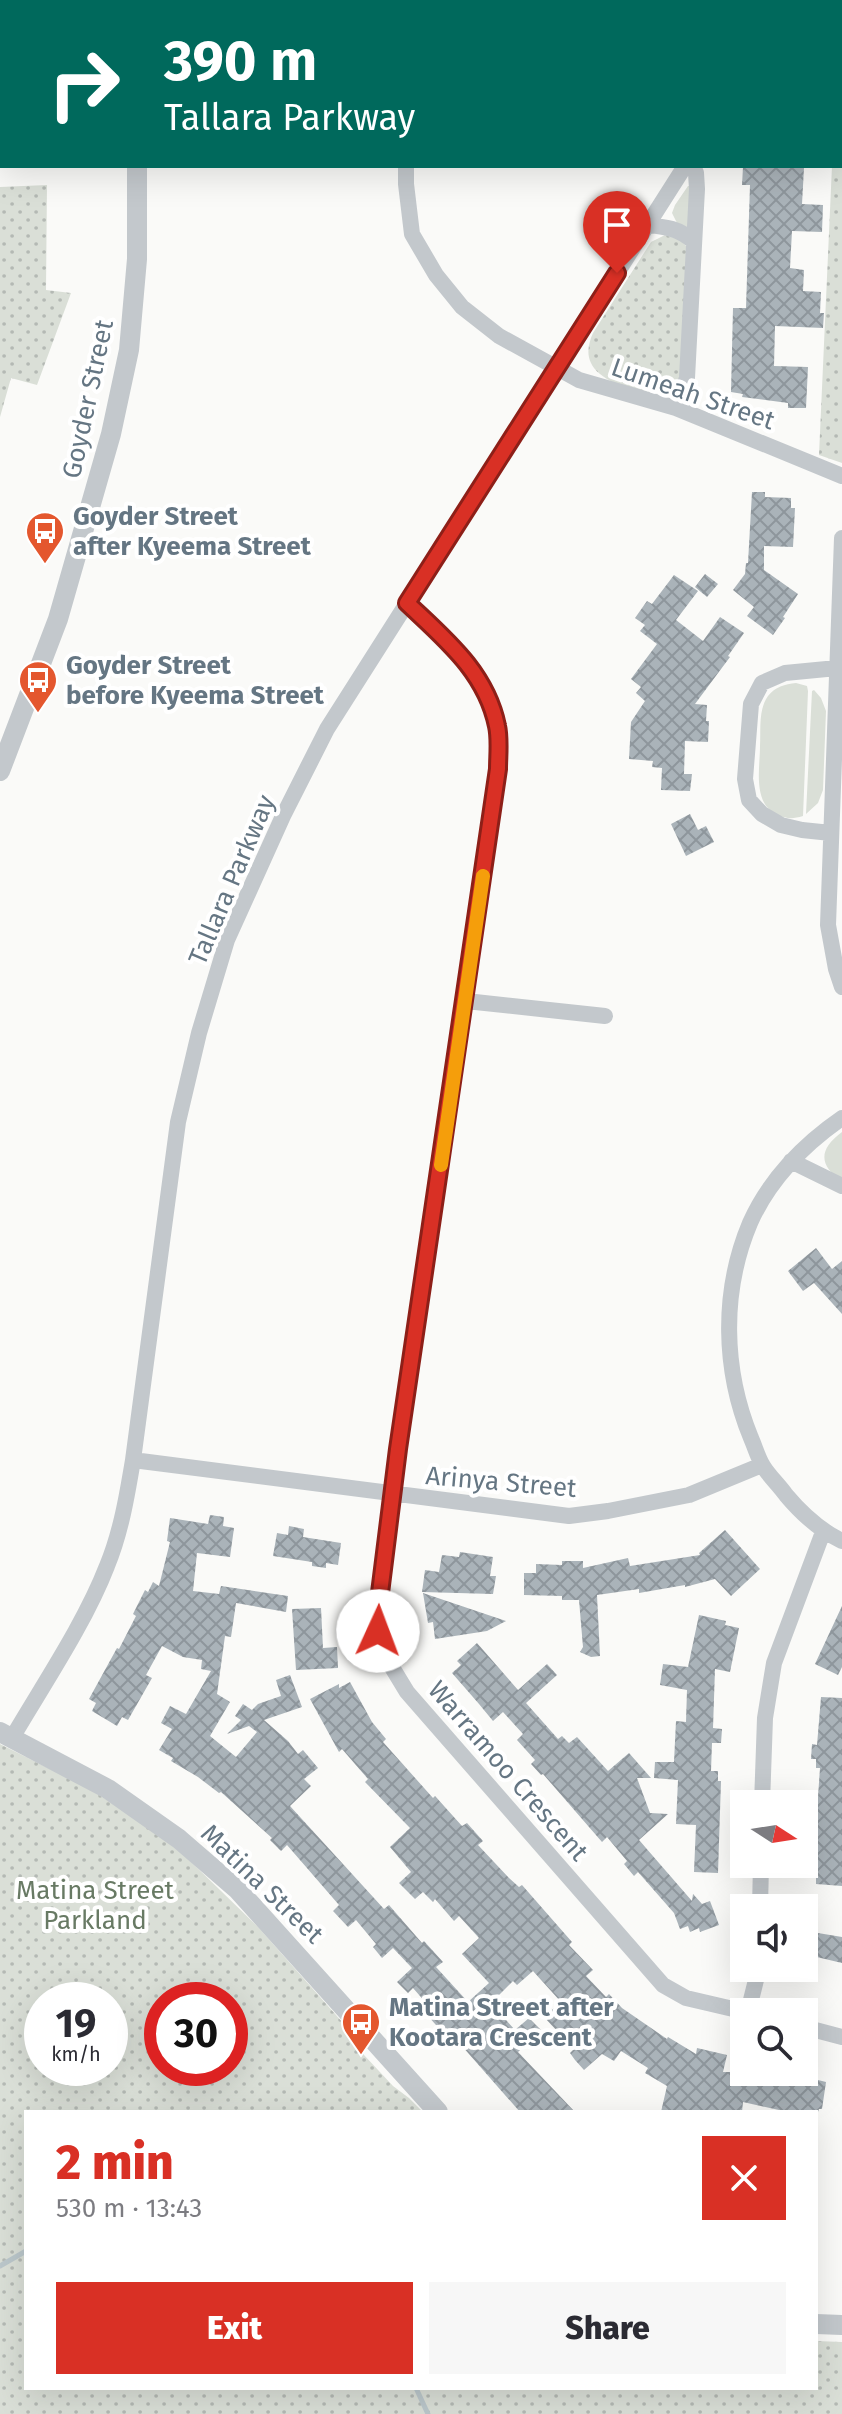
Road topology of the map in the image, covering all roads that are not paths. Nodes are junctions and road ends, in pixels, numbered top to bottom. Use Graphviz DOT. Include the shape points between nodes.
graph roads {
  1 [pos="137,168"];
  2 [pos="406,168"];
  3 [pos="684,168"];
  4 [pos="694,168"];
  5 [pos="647,225"];
  6 [pos="693,241"];
  7 [pos="556,368"];
  8 [pos="676,408"];
  9 [pos="842,476"];
  10 [pos="842,538"];
  11 [pos="407,603"];
  12 [pos="837,668"];
  13 [pos="0,771"];
  14 [pos="831,833"];
  15 [pos="842,987"];
  16 [pos="466,1001"];
  17 [pos="605,1016"];
  18 [pos="842,1118"];
  19 [pos="791,1161"];
  20 [pos="842,1186"];
  21 [pos="133,1460"];
  22 [pos="762,1465"];
  23 [pos="392,1495"];
  24 [pos="823,1532"];
  25 [pos="842,1541"];
  26 [pos="6,1735"];
  27 [pos="762,1790"];
  28 [pos="730,2008"];
  29 [pos="818,2031"];
  30 [pos="842,2037"];
  31 [pos="436,2110"];
  32 [pos="818,2324"];
  33 [pos="842,2324"];
  1 -- 13 [label="street, Goyder Street" via="129,350 111,434 58,619"];
  2 -- 7 [label="street, Lumeah Street" via="412,234 436,275 462,307 499,336"];
  3 -- 5 [label="street, Tallara Parkway"];
  4 -- 6 [label="street"];
  5 -- 6 [label="street" via="681,231"];
  5 -- 7 [label="street, Tallara Parkway"];
  6 -- 8 [label="street" via="687,378"];
  7 -- 8 [label="street, Lumeah Street" via="579,380"];
  7 -- 11 [label="street, Tallara Parkway"];
  8 -- 9 [label="street, Lumeah Street"];
  10 -- 12 [label="street"];
  11 -- 16 [label="street, Warramoo Crescent" via="462,656 483,685 497,727 498,769"];
  11 -- 21 [label="street, Tallara Parkway" via="327,729 227,940 178,1122"];
  12 -- 14 [label="street"];
  12 -- 14 [label="street" via="785,673 762,683 751,704 745,779 749,800 762,814 781,825"];
  14 -- 15 [label="street" via="828,925"];
  16 -- 17 [label="street"];
  16 -- 23 [label="street, Warramoo Crescent"];
  18 -- 19 [label="street"];
  19 -- 20 [label="street"];
  19 -- 22 [label="street" via="750,1223 729,1320 732,1380"];
  21 -- 23 [label="street, Arinya Street"];
  21 -- 26 [label="street, Tallara Parkway" via="107,1567 86,1611"];
  22 -- 23 [label="street, Arinya Street" via="689,1495 569,1516"];
  22 -- 24 [label="street"];
  23 -- 28 [label="street, Warramoo Crescent" via="378,1631 407,1692 663,1985 686,1998"];
  24 -- 25 [label="street"];
  24 -- 27 [label="street" via="774,1663"];
  26 -- 31 [label="street, Matina Street" via="108,1789 232,1884"];
  29 -- 30 [label="street"];
  32 -- 33 [label="street"];
}
